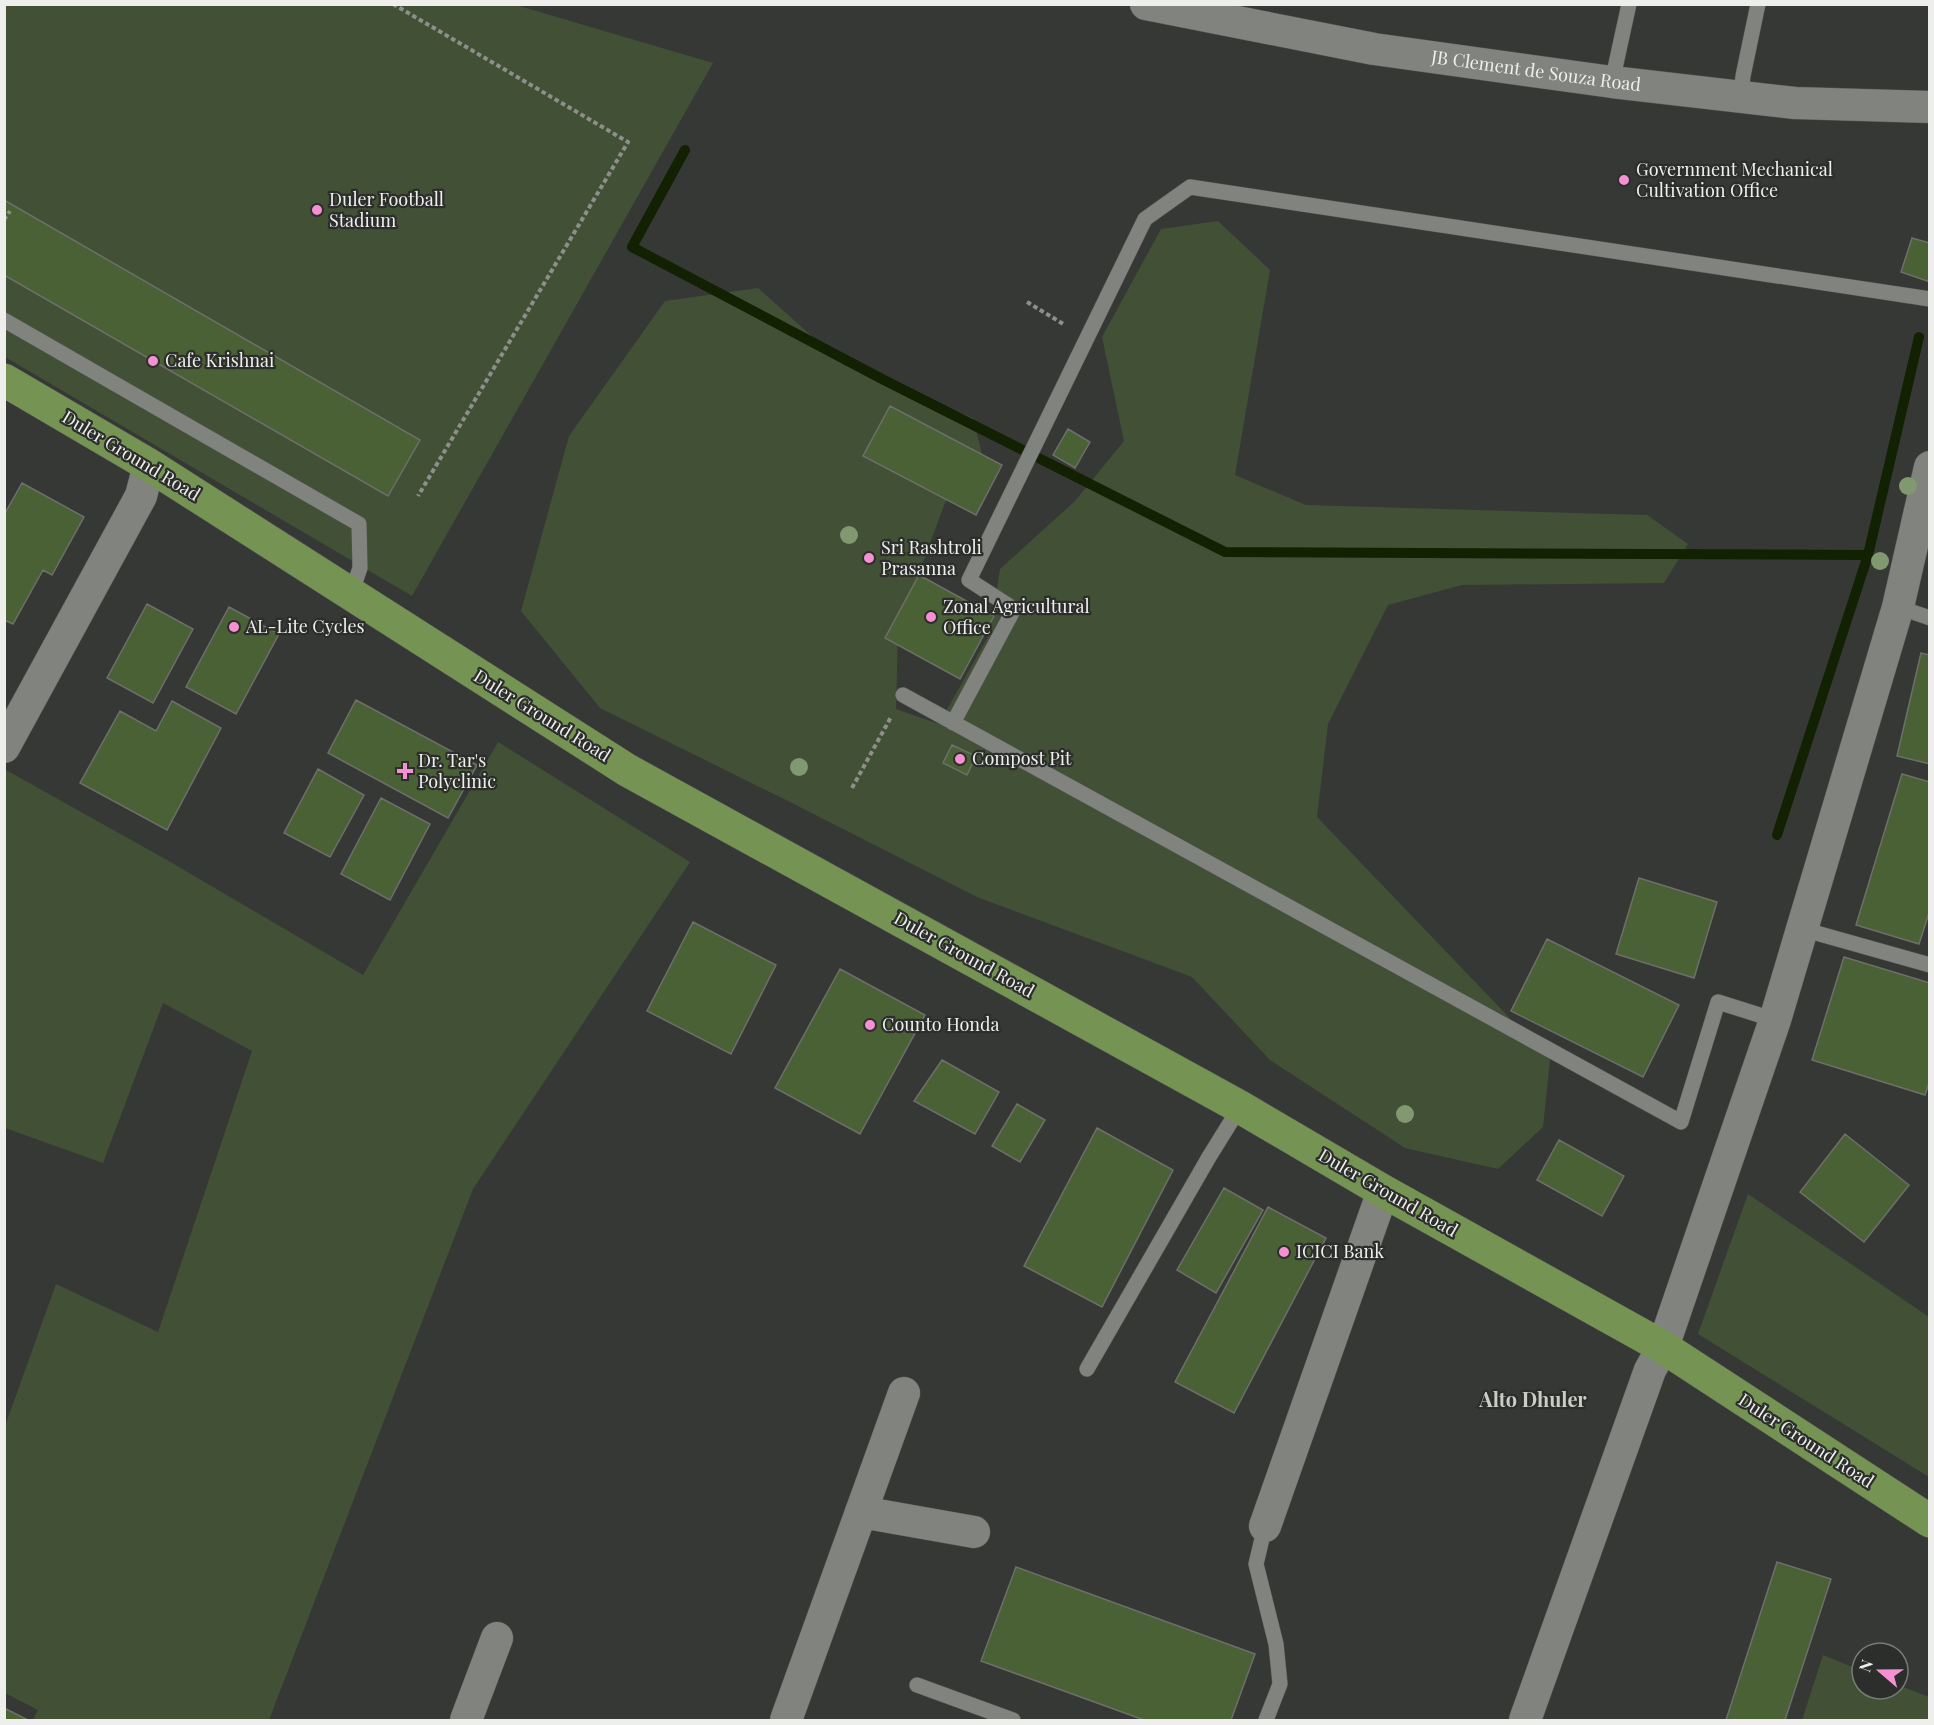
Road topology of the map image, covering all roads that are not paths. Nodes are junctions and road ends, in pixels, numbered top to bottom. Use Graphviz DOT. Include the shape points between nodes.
graph roads {
  1 [pos="1146,4"];
  2 [pos="1629,4"];
  3 [pos="1758,4"];
  4 [pos="1612,82"];
  5 [pos="1741,97"];
  6 [pos="1929,107"];
  7 [pos="1929,299"];
  8 [pos="4,320"];
  9 [pos="4,380"];
  10 [pos="149,465"];
  11 [pos="1929,467"];
  12 [pos="1919,568"];
  13 [pos="351,594"];
  14 [pos="1898,607"];
  15 [pos="1929,618"];
  16 [pos="903,695"];
  17 [pos="953,723"];
  18 [pos="4,747"];
  19 [pos="1802,929"];
  20 [pos="1929,965"];
  21 [pos="1775,1020"];
  22 [pos="1240,1107"];
  23 [pos="1383,1191"];
  24 [pos="1663,1347"];
  25 [pos="1087,1369"];
  26 [pos="904,1393"];
  27 [pos="861,1512"];
  28 [pos="1929,1521"];
  29 [pos="1264,1526"];
  30 [pos="974,1532"];
  31 [pos="497,1638"];
  32 [pos="917,1685"];
  33 [pos="466,1720"];
  34 [pos="786,1720"];
  35 [pos="1013,1720"];
  36 [pos="1266,1720"];
  37 [pos="1525,1720"];
  1 -- 4 [label="street, JB Clement de Souza Road" via="1374,50"];
  2 -- 4 [label="lane"];
  3 -- 5 [label="lane"];
  4 -- 5 [label="street, JB Clement de Souza Road"];
  5 -- 6 [label="street, JB Clement de Souza Road" via="1795,103"];
  7 -- 17 [label="lane" via="1190,187 1145,219 969,580 1014,609"];
  8 -- 13 [label="lane" via="359,524 360,568"];
  9 -- 10 [label="main road, Duler Ground Road"];
  10 -- 13 [label="main road, Duler Ground Road"];
  10 -- 18 [label="street" via="141,496"];
  11 -- 12 [label="street"];
  12 -- 14 [label="street"];
  13 -- 22 [label="main road, Duler Ground Road" via="627,770"];
  14 -- 15 [label="lane"];
  14 -- 19 [label="street"];
  16 -- 17 [label="lane"];
  17 -- 21 [label="lane" via="1681,1122 1718,1002"];
  19 -- 20 [label="lane"];
  19 -- 21 [label="street"];
  21 -- 24 [label="street"];
  22 -- 23 [label="main road, Duler Ground Road"];
  22 -- 25 [label="lane"];
  23 -- 24 [label="main road, Duler Ground Road"];
  23 -- 29 [label="street"];
  24 -- 28 [label="main road, Duler Ground Road"];
  24 -- 37 [label="street" via="1650,1370"];
  26 -- 27 [label="street"];
  27 -- 30 [label="street"];
  27 -- 34 [label="street"];
  29 -- 36 [label="lane" via="1256,1564 1276,1644 1280,1684"];
  31 -- 33 [label="street"];
  32 -- 35 [label="lane"];
}
